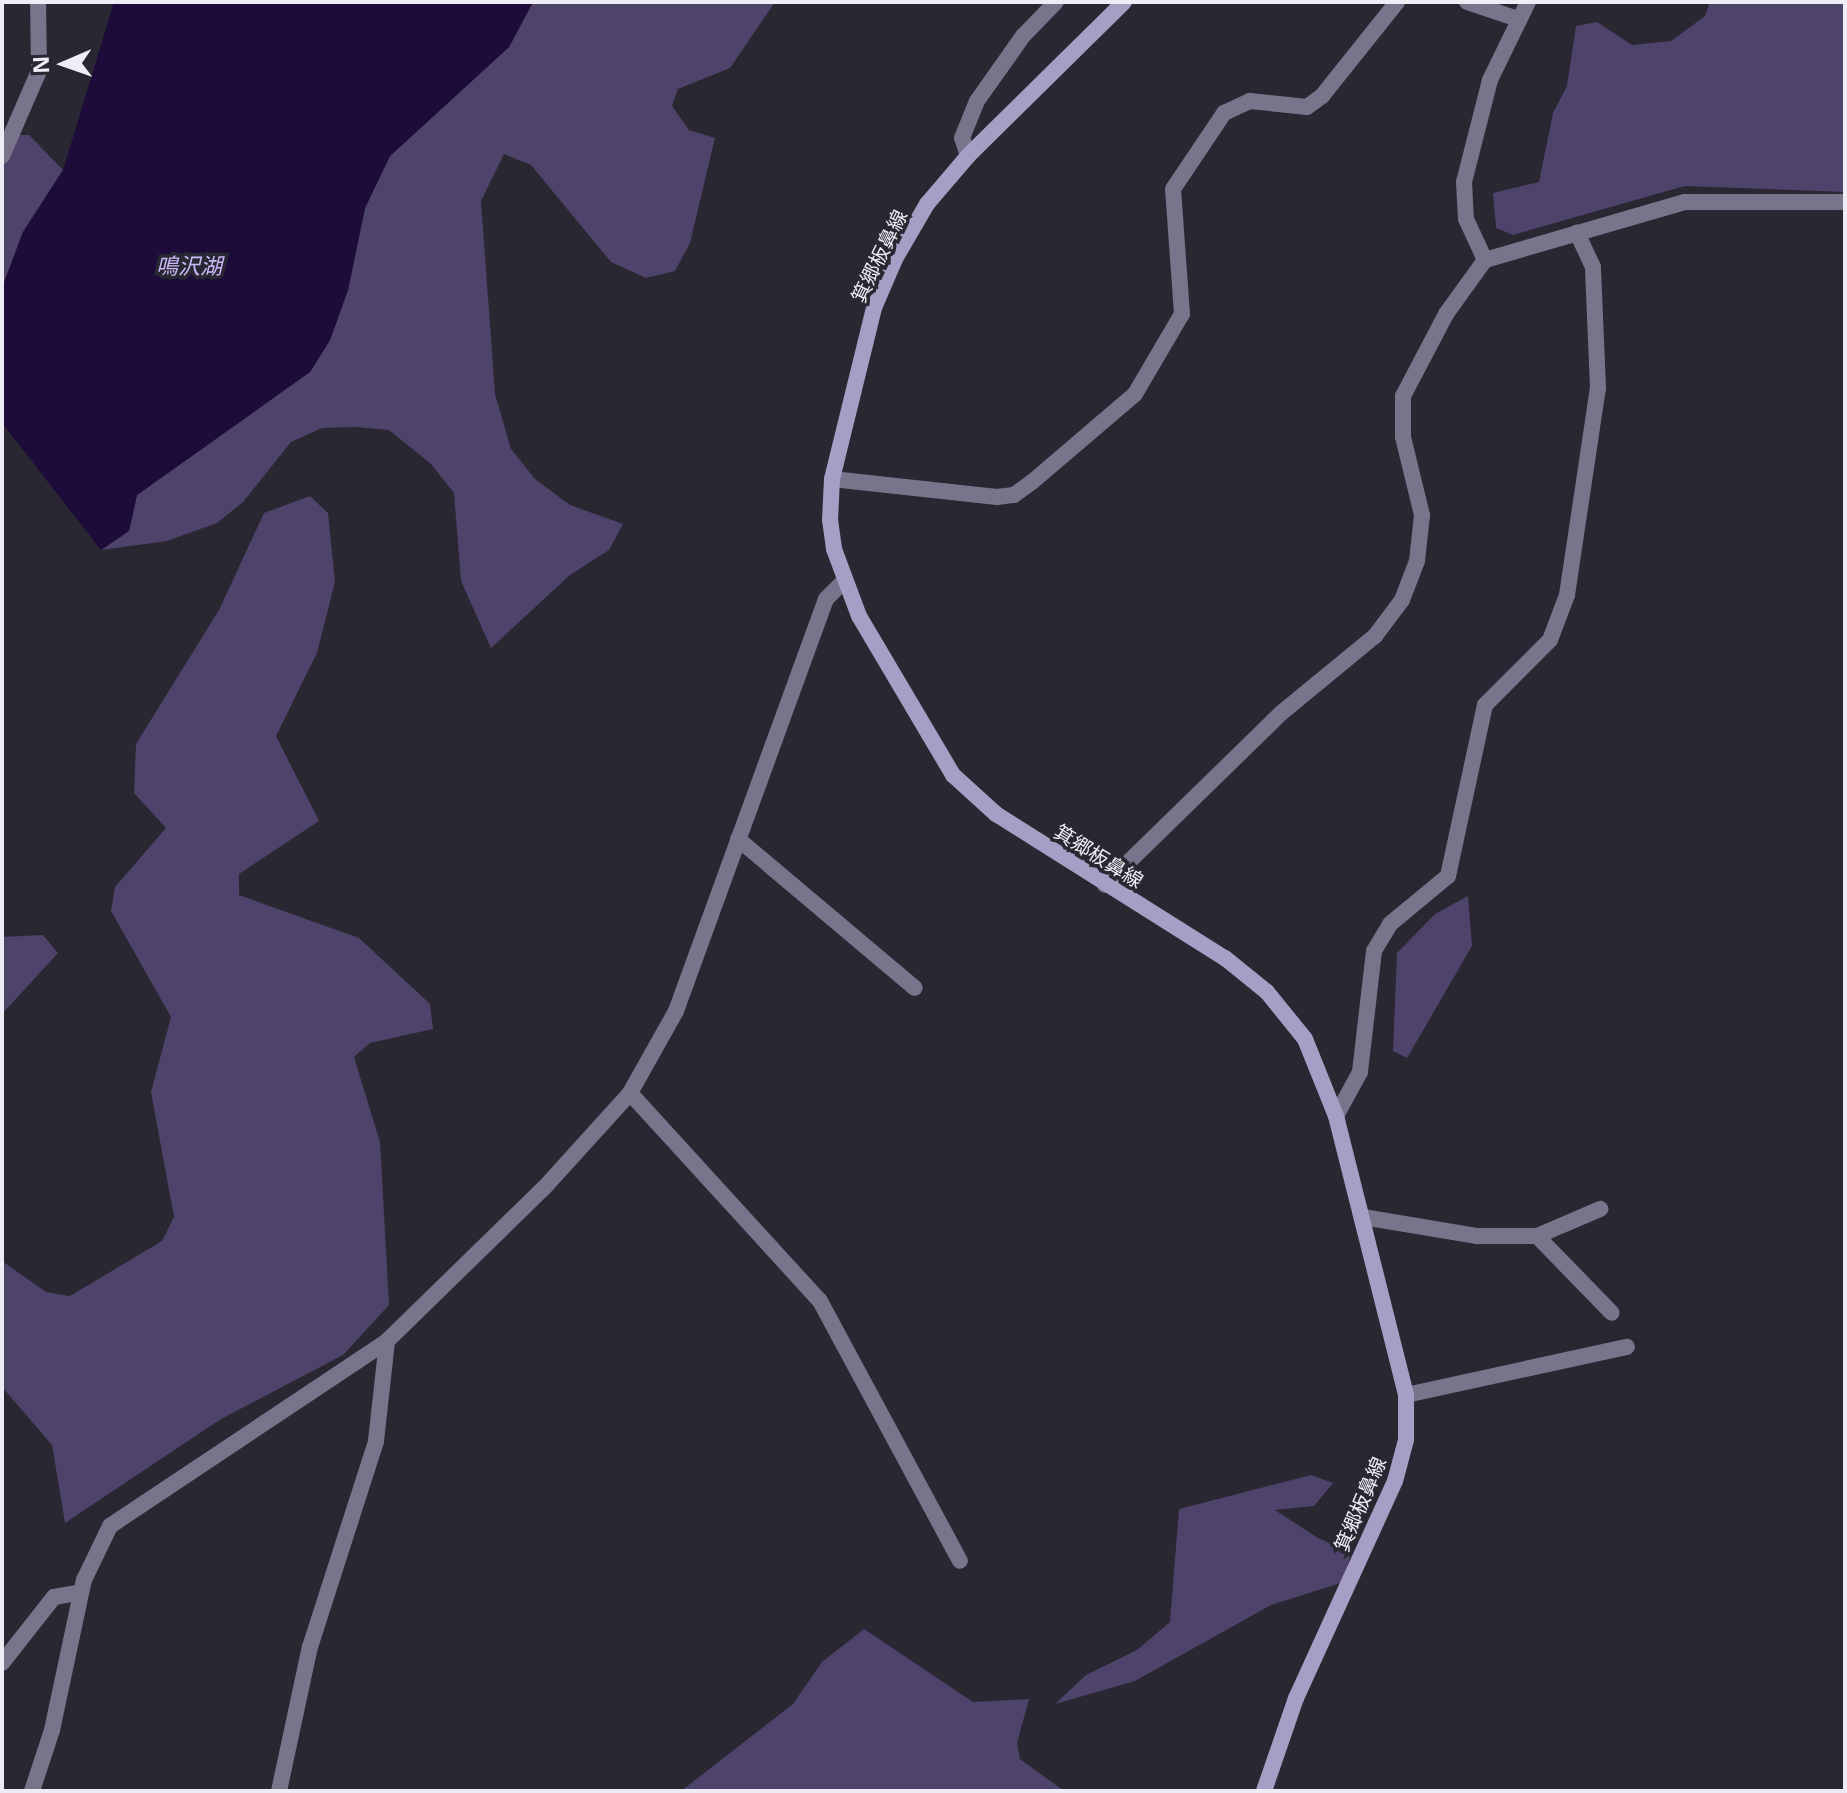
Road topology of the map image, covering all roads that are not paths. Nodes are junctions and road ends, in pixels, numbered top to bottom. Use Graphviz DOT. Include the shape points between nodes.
graph roads {
  1 [pos="38,2"];
  2 [pos="1056,2"];
  3 [pos="1124,2"];
  4 [pos="1397,2"];
  5 [pos="1467,2"];
  6 [pos="1528,2"];
  7 [pos="1518,19"];
  8 [pos="2,156"];
  9 [pos="968,156"];
  10 [pos="1845,202"];
  11 [pos="1577,232"];
  12 [pos="1485,260"];
  13 [pos="832,479"];
  14 [pos="844,581"];
  15 [pos="738,839"];
  16 [pos="1105,885"];
  17 [pos="915,988"];
  18 [pos="630,1093"];
  19 [pos="1336,1116"];
  20 [pos="1600,1209"];
  21 [pos="1363,1217"];
  22 [pos="1537,1236"];
  23 [pos="1612,1313"];
  24 [pos="387,1341"];
  25 [pos="1627,1347"];
  26 [pos="1406,1395"];
  27 [pos="960,1561"];
  28 [pos="81,1592"];
  29 [pos="2,1663"];
  30 [pos="32,1791"];
  31 [pos="279,1791"];
  32 [pos="1264,1791"];
  1 -- 8 [label="street" via="37,81"];
  2 -- 9 [label="street" via="1023,36 977,101 962,138"];
  3 -- 9 [label="main road, 箕郷板鼻線"];
  4 -- 13 [label="street" via="1322,96 1307,107 1250,101 1224,113 1173,189 1182,314 1135,394 1032,482 1014,495 997,497"];
  5 -- 7 [label="street"];
  6 -- 7 [label="street"];
  7 -- 12 [label="street" via="1490,80 1464,182 1466,219"];
  9 -- 13 [label="main road, 箕郷板鼻線" via="927,204 874,308"];
  10 -- 11 [label="street" via="1685,202"];
  11 -- 12 [label="street"];
  11 -- 19 [label="street" via="1593,267 1598,388 1567,595 1550,640 1485,705 1448,876 1390,924 1374,951 1360,1072"];
  12 -- 16 [label="street" via="1438,327 1403,396 1403,437 1422,515 1417,561 1402,600 1375,636 1270,724"];
  13 -- 14 [label="main road, 箕郷板鼻線" via="830,520"];
  14 -- 15 [label="street" via="826,599"];
  14 -- 16 [label="main road, 箕郷板鼻線" via="918,722 953,775 996,814"];
  15 -- 17 [label="street"];
  15 -- 18 [label="street" via="676,1011"];
  16 -- 19 [label="main road, 箕郷板鼻線" via="1216,952 1267,992 1305,1039"];
  18 -- 24 [label="street" via="554,1179"];
  18 -- 27 [label="street" via="820,1301"];
  19 -- 21 [label="main road, 箕郷板鼻線"];
  20 -- 22 [label="street"];
  21 -- 22 [label="street" via="1477,1236"];
  21 -- 26 [label="main road, 箕郷板鼻線"];
  22 -- 23 [label="street"];
  24 -- 28 [label="street" via="110,1526 94,1549"];
  24 -- 31 [label="street" via="376,1441 310,1647"];
  25 -- 26 [label="street"];
  26 -- 32 [label="main road, 箕郷板鼻線" via="1406,1440 1395,1481 1296,1698"];
  28 -- 29 [label="street" via="54,1597"];
  28 -- 30 [label="street" via="52,1730"];
}
